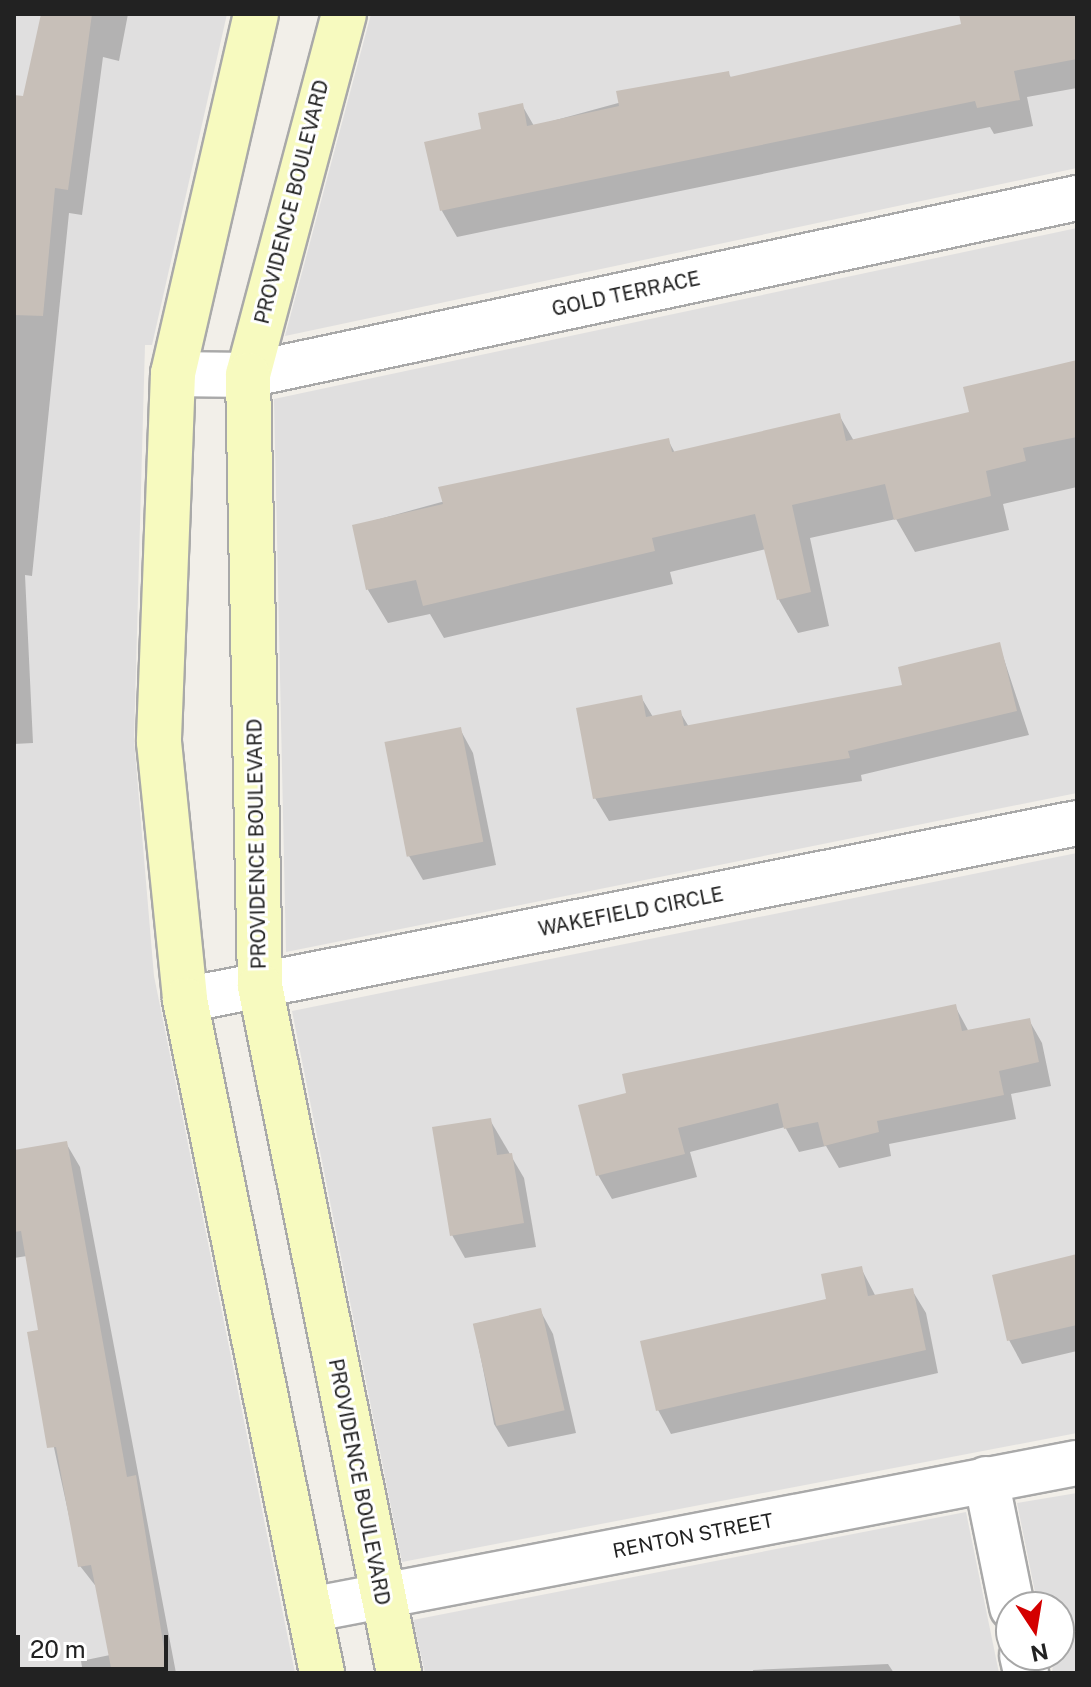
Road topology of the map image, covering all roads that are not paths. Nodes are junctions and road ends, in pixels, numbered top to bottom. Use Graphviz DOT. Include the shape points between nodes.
graph roads {
  1 [pos="256,14"];
  2 [pos="344,14"];
  3 [pos="1077,198"];
  4 [pos="173,374"];
  5 [pos="248,375"];
  6 [pos="1077,823"];
  7 [pos="260,986"];
  8 [pos="185,1000"];
  9 [pos="1077,1463"];
  10 [pos="986,1479"];
  11 [pos="1009,1591"];
  12 [pos="382,1596"];
  13 [pos="309,1610"];
  14 [pos="322,1673"];
  15 [pos="399,1673"];
  1 -- 4 [label="main road"];
  2 -- 5 [label="main road, PROVIDENCE BOULEVARD"];
  3 -- 5 [label="street, GOLD TERRACE"];
  4 -- 5 [label="street, GOLD TERRACE"];
  4 -- 8 [label="main road" via="159,742"];
  5 -- 7 [label="main road, PROVIDENCE BOULEVARD"];
  6 -- 7 [label="street, WAKEFIELD CIRCLE"];
  7 -- 8 [label="street, WAKEFIELD CIRCLE"];
  7 -- 12 [label="main road, PROVIDENCE BOULEVARD"];
  8 -- 13 [label="main road"];
  9 -- 10 [label="street, RENTON STREET"];
  10 -- 11 [label="street"];
  10 -- 12 [label="street, RENTON STREET"];
  12 -- 13 [label="street, RENTON STREET"];
  12 -- 15 [label="main road, PROVIDENCE BOULEVARD"];
  13 -- 14 [label="main road"];
}
